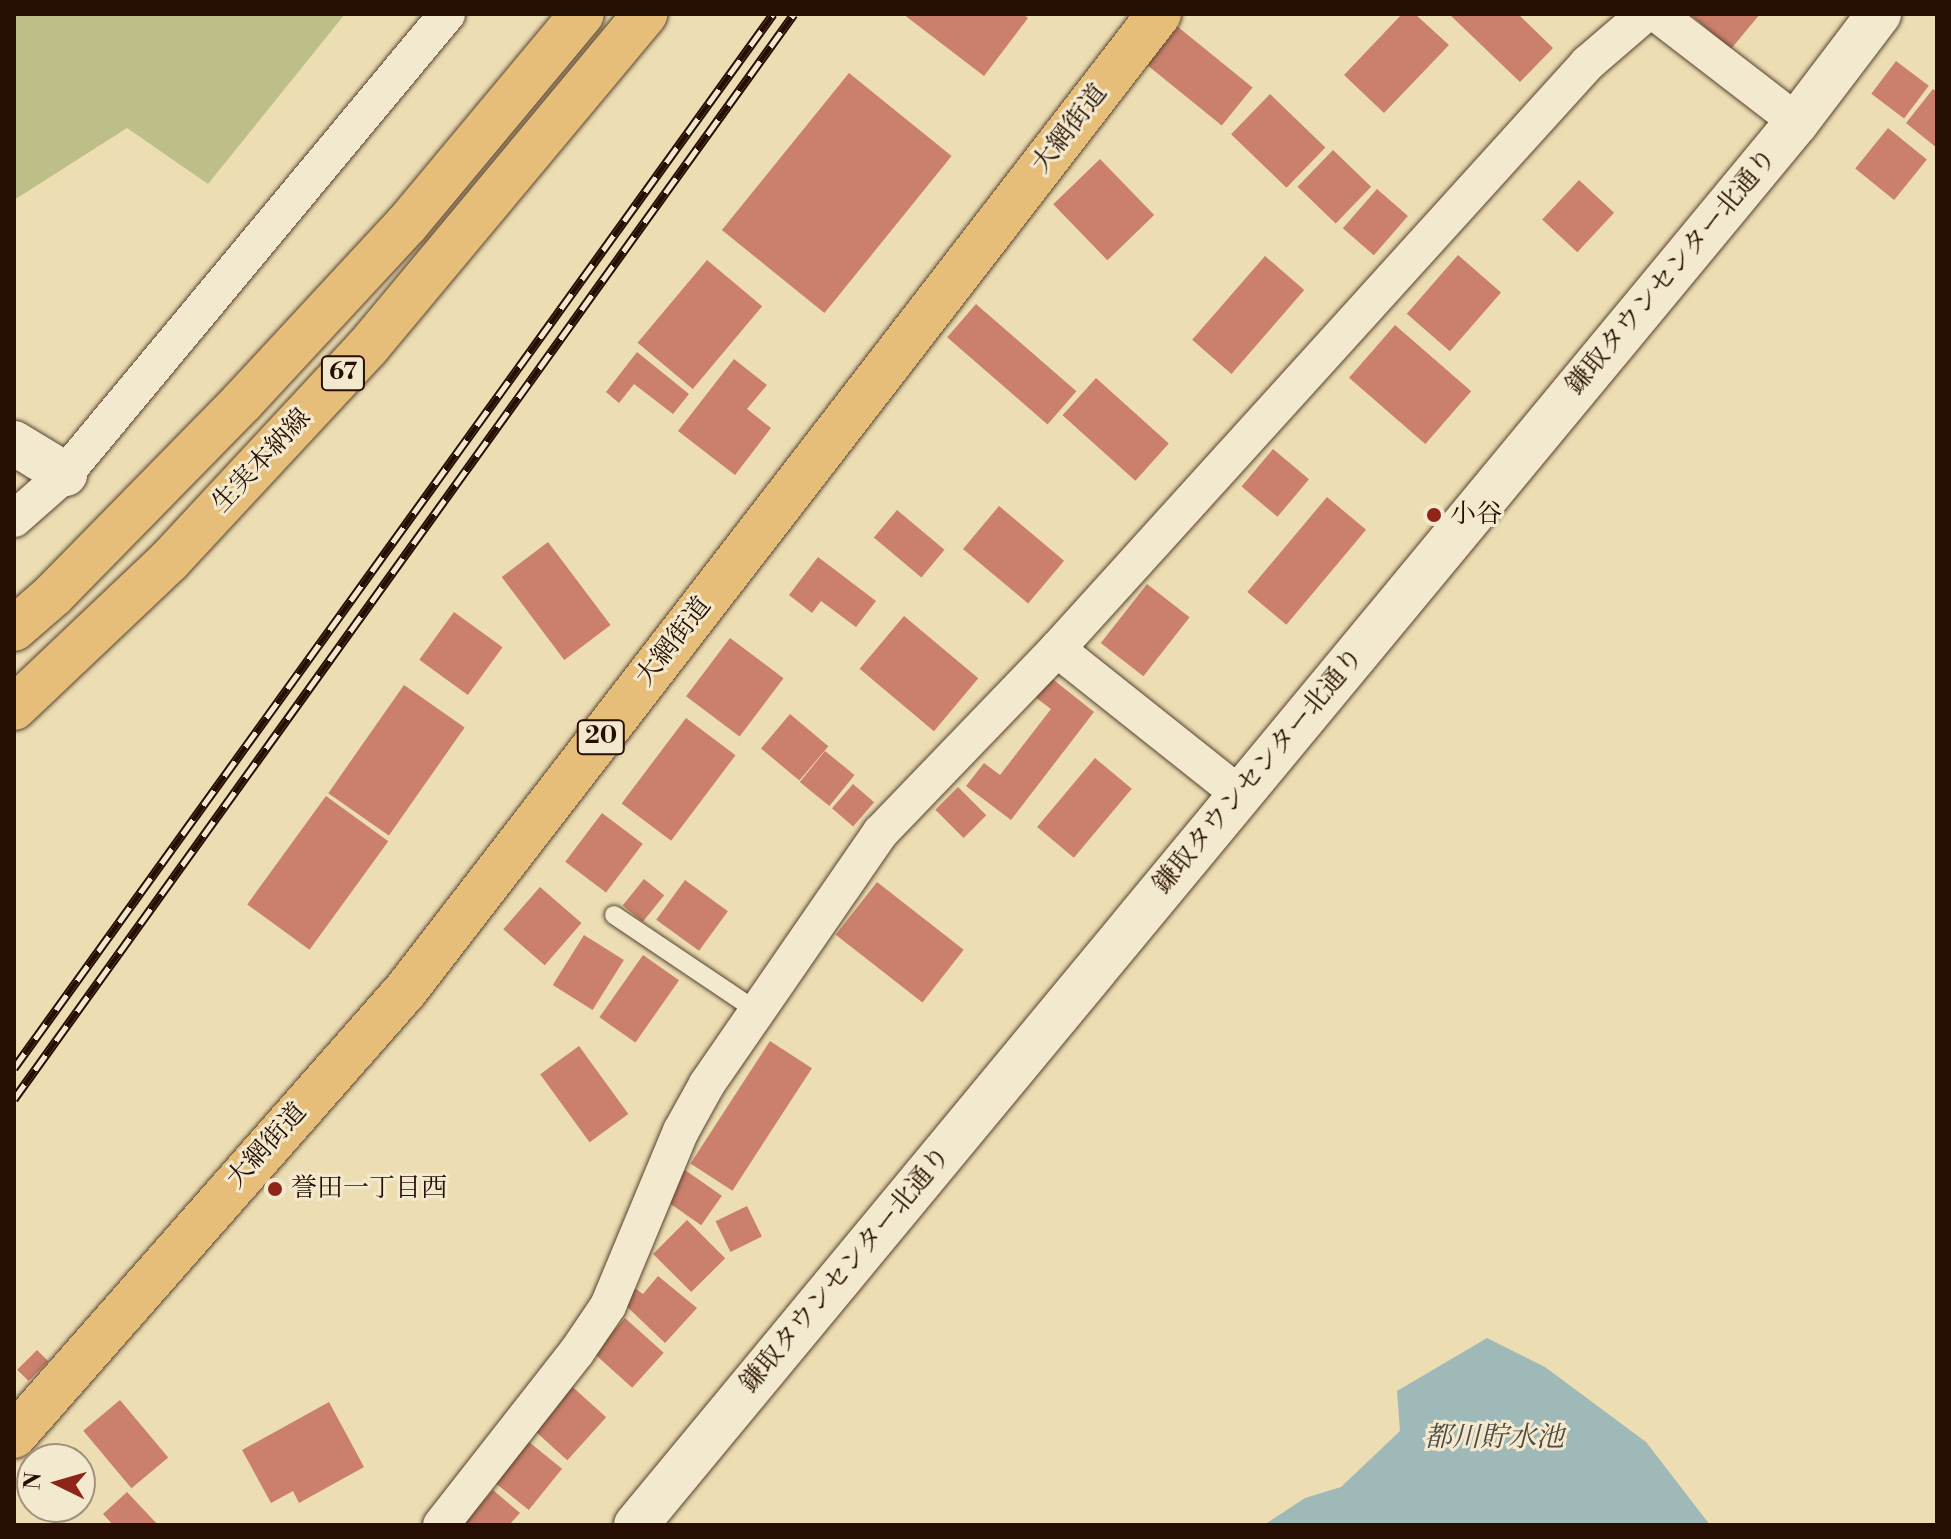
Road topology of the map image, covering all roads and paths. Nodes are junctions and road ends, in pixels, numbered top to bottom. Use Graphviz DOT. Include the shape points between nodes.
graph roads {
  1 [pos="447,14"];
  2 [pos="582,14"];
  3 [pos="645,14"];
  4 [pos="1159,14"];
  5 [pos="1645,14"];
  6 [pos="1657,14"];
  7 [pos="1879,14"];
  8 [pos="1797,122"];
  9 [pos="14,443"];
  10 [pos="65,474"];
  11 [pos="14,519"];
  12 [pos="14,629"];
  13 [pos="1057,649"];
  14 [pos="14,708"];
  15 [pos="1239,794"];
  16 [pos="614,915"];
  17 [pos="757,1011"];
  18 [pos="14,1436"];
  19 [pos="441,1525"];
  20 [pos="636,1525"];
  1 -- 10 [label="street"];
  2 -- 12 [label="main road, 生実本納線 / 67" via="397,236 242,402"];
  3 -- 14 [label="main road, 生実本納線 / 67" via="367,348 169,561"];
  4 -- 18 [label="main road, 大網街道 / 20" via="406,990"];
  5 -- 13 [label="street" via="1588,63"];
  6 -- 8 [label="street"];
  7 -- 8 [label="street, 鎌取タウンセンター北通り"];
  8 -- 15 [label="street, 鎌取タウンセンター北通り"];
  9 -- 10 [label="street"];
  10 -- 11 [label="street"];
  13 -- 15 [label="street"];
  13 -- 17 [label="street" via="881,832"];
  15 -- 20 [label="street, 鎌取タウンセンター北通り"];
  16 -- 17 [label="lane"];
  17 -- 19 [label="street" via="681,1131 608,1306"];
}
